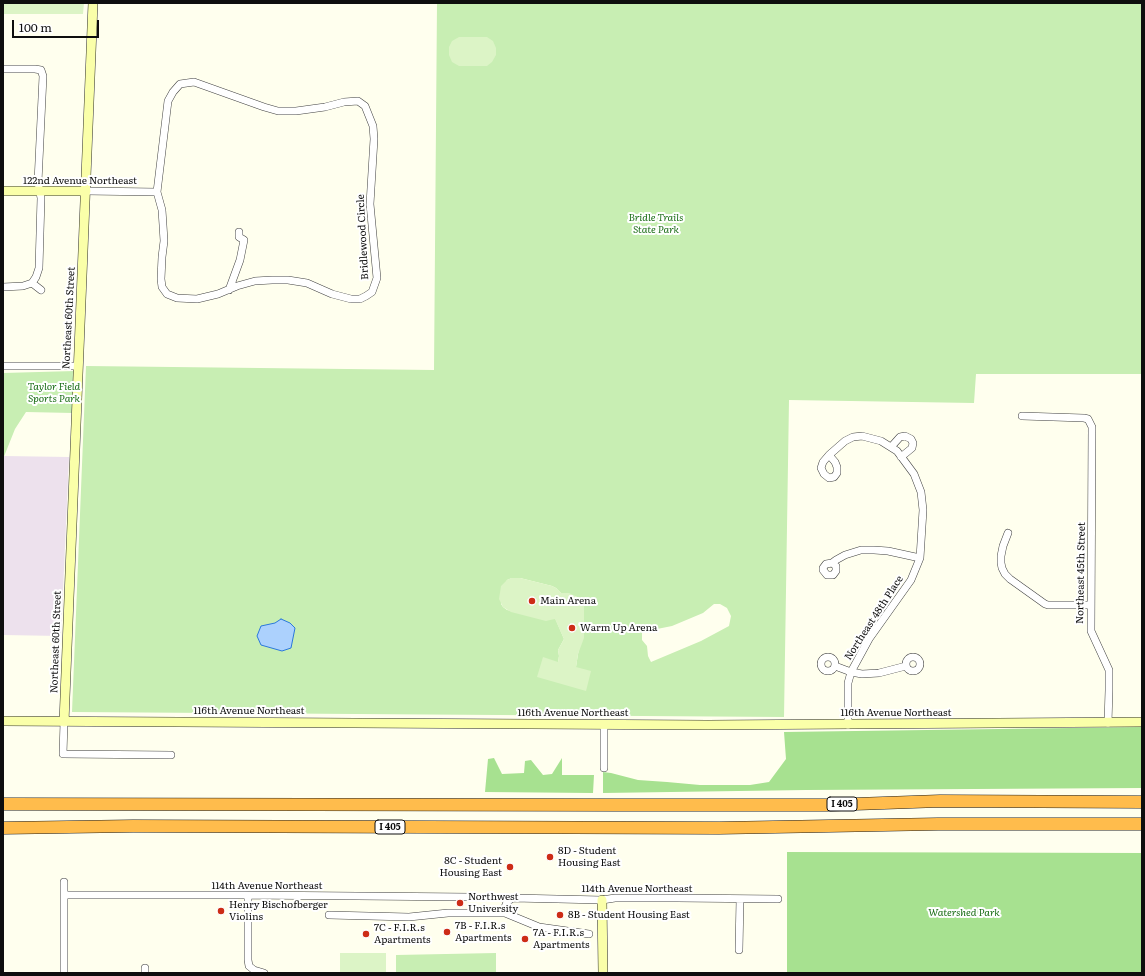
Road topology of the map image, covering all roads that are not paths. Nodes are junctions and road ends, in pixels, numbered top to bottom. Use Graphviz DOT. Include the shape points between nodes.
graph roads {
  1 [pos="93,3"];
  2 [pos="3,69"];
  3 [pos="3,191"];
  4 [pos="86,191"];
  5 [pos="40,192"];
  6 [pos="157,192"];
  7 [pos="239,232"];
  8 [pos="32,283"];
  9 [pos="3,286"];
  10 [pos="41,290"];
  11 [pos="228,290"];
  12 [pos="3,366"];
  13 [pos="78,366"];
  14 [pos="1022,416"];
  15 [pos="896,452"];
  16 [pos="829,455"];
  17 [pos="1008,533"];
  18 [pos="920,558"];
  19 [pos="832,563"];
  20 [pos="1090,605"];
  21 [pos="836,666"];
  22 [pos="906,666"];
  23 [pos="851,672"];
  24 [pos="3,721"];
  25 [pos="64,722"];
  26 [pos="1142,722"];
  27 [pos="1108,723"];
  28 [pos="604,724"];
  29 [pos="848,725"];
  30 [pos="171,755"];
  31 [pos="604,768"];
  32 [pos="1142,802"];
  33 [pos="3,804"];
  34 [pos="1142,824"];
  35 [pos="3,828"];
  36 [pos="64,882"];
  37 [pos="64,896"];
  38 [pos="248,896"];
  39 [pos="470,897"];
  40 [pos="740,899"];
  41 [pos="778,899"];
  42 [pos="602,900"];
  43 [pos="505,913"];
  44 [pos="329,915"];
  45 [pos="589,934"];
  46 [pos="739,950"];
  47 [pos="64,973"];
  48 [pos="264,973"];
  49 [pos="603,973"];
  1 -- 4 [label="street, Northeast 60th Street"];
  2 -- 5 [label="street" via="41,70 43,76 38,182"];
  3 -- 5 [label="street, 122nd Avenue Northeast"];
  4 -- 5 [label="street, 122nd Avenue Northeast"];
  4 -- 6 [label="street, 122nd Avenue Northeast"];
  4 -- 13 [label="street, Northeast 60th Street"];
  5 -- 8 [label="street" via="39,268"];
  6 -- 11 [label="street, Bridlewood Circle" via="162,210 164,241 161,279 162,287 167,294 177,298 197,299"];
  6 -- 11 [label="street, Bridlewood Circle" via="168,101 180,84 194,82 278,111 296,111 358,101 365,106 373,126 374,139 370,204 377,278 372,292 360,299 351,299 307,283 288,280 255,281"];
  7 -- 11 [label="street" via="239,237 244,240 240,260"];
  8 -- 9 [label="street" via="23,286"];
  8 -- 10 [label="street"];
  12 -- 13 [label="street"];
  13 -- 25 [label="street, Northeast 60th Street"];
  14 -- 20 [label="street, Northeast 45th Street" via="1084,418 1092,427"];
  15 -- 15 [label="street" via="912,448 911,438 900,437"];
  15 -- 16 [label="street" via="881,441 862,436 845,441"];
  15 -- 18 [label="street, Northeast 48th Place" via="914,474 921,492 923,510"];
  17 -- 20 [label="street" via="1001,556 1002,568 1010,579 1048,605"];
  18 -- 19 [label="street" via="888,551 861,550"];
  18 -- 23 [label="street, Northeast 48th Place" via="911,580 869,639"];
  20 -- 27 [label="street, Northeast 45th Street" via="1092,635 1109,670"];
  21 -- 23 [label="street"];
  22 -- 23 [label="street" via="879,673"];
  23 -- 29 [label="street, Northeast 48th Place" via="848,683"];
  24 -- 25 [label="street, 116th Avenue Northeast"];
  25 -- 28 [label="street, 116th Avenue Northeast"];
  25 -- 30 [label="street, Northeast 60th Street" via="63,754"];
  26 -- 27 [label="street, 116th Avenue Northeast"];
  27 -- 29 [label="street, 116th Avenue Northeast"];
  28 -- 29 [label="street, 116th Avenue Northeast"];
  28 -- 31 [label="street"];
  32 -- 33 [label="highway, I 405" via="940,801 827,805"];
  34 -- 35 [label="highway, I 405" via="719,828"];
  36 -- 37 [label="street"];
  37 -- 38 [label="street, 114th Avenue Northeast"];
  37 -- 47 [label="street"];
  38 -- 39 [label="street, 114th Avenue Northeast"];
  38 -- 48 [label="street" via="249,966"];
  40 -- 41 [label="street, 114th Avenue Northeast"];
  40 -- 42 [label="street, 114th Avenue Northeast"];
  40 -- 46 [label="street"];
  42 -- 43 [label="street, 114th Avenue Northeast" via="513,898 507,902"];
  42 -- 49 [label="street"];
  43 -- 44 [label="street" via="448,913 409,917"];
  43 -- 45 [label="street" via="539,927"];
}
